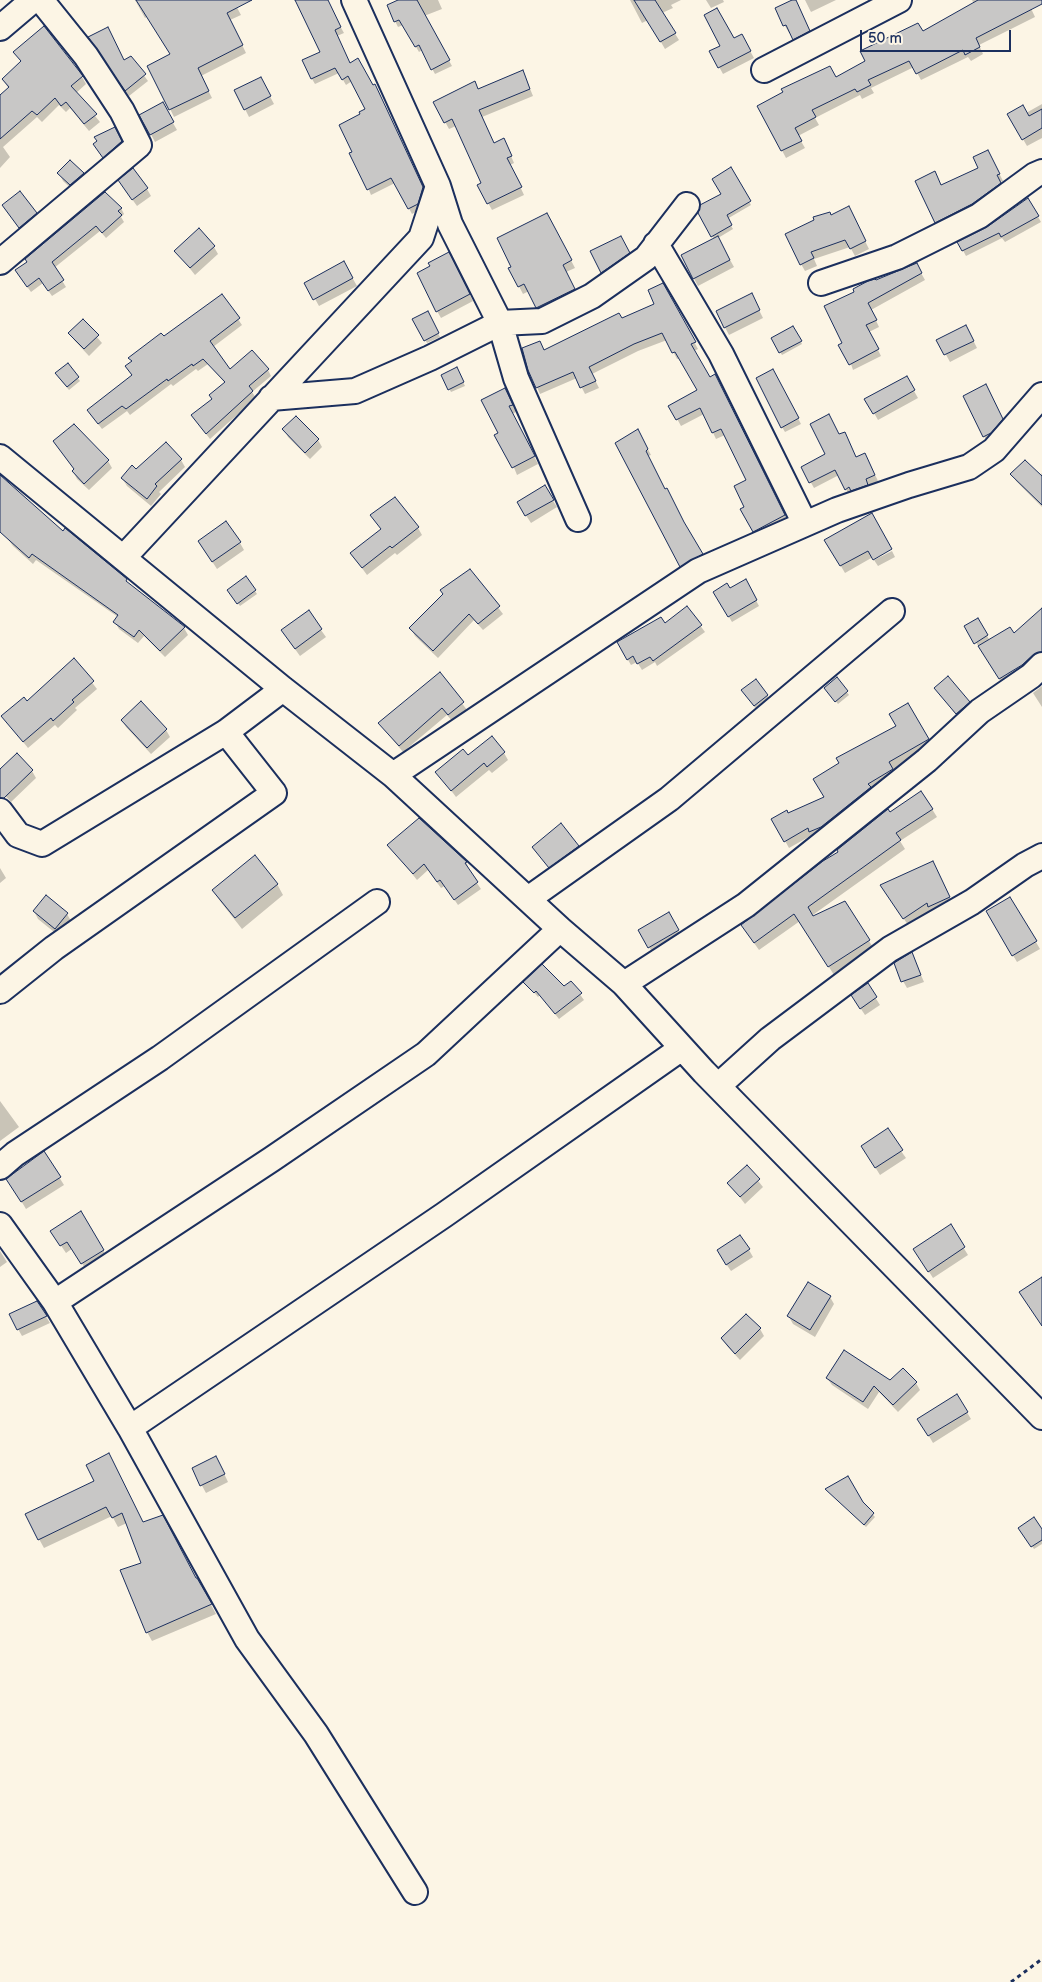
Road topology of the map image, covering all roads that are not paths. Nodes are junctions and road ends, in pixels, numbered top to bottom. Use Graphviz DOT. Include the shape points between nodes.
graph roads {
  1 [pos="33,0"];
  2 [pos="41,0"];
  3 [pos="354,0"];
  4 [pos="899,0"];
  5 [pos="0,28"];
  6 [pos="764,70"];
  7 [pos="1040,177"];
  8 [pos="438,186"];
  9 [pos="687,205"];
  10 [pos="656,244"];
  11 [pos="0,262"];
  12 [pos="821,283"];
  13 [pos="500,323"];
  14 [pos="1042,395"];
  15 [pos="272,398"];
  16 [pos="0,457"];
  17 [pos="578,519"];
  18 [pos="805,524"];
  19 [pos="124,557"];
  20 [pos="892,610"];
  21 [pos="1042,664"];
  22 [pos="283,689"];
  23 [pos="226,732"];
  24 [pos="393,775"];
  25 [pos="0,811"];
  26 [pos="1042,856"];
  27 [pos="528,899"];
  28 [pos="377,902"];
  29 [pos="560,929"];
  30 [pos="624,984"];
  31 [pos="0,991"];
  32 [pos="682,1048"];
  33 [pos="718,1086"];
  34 [pos="0,1167"];
  35 [pos="0,1225"];
  36 [pos="55,1302"];
  37 [pos="1042,1417"];
  38 [pos="130,1428"];
  39 [pos="415,1892"];
  1 -- 5 [label="street"];
  2 -- 11 [label="street" via="86,56 122,111 139,145"];
  3 -- 8 [label="street"];
  4 -- 6 [label="street"];
  7 -- 12 [label="street" via="980,216 898,257"];
  8 -- 13 [label="street" via="450,224"];
  8 -- 15 [label="street" via="421,238"];
  9 -- 10 [label="street"];
  10 -- 13 [label="street" via="646,258 592,296 542,321"];
  10 -- 18 [label="street" via="721,354"];
  13 -- 15 [label="street" via="355,391"];
  13 -- 17 [label="street" via="516,378"];
  14 -- 18 [label="street" via="994,450 968,467 837,510"];
  15 -- 19 [label="street"];
  16 -- 19 [label="street"];
  18 -- 24 [label="street" via="698,571"];
  19 -- 22 [label="street"];
  20 -- 27 [label="street" via="669,799"];
  21 -- 30 [label="street" via="1031,676 980,711 927,760 746,905"];
  22 -- 23 [label="street"];
  22 -- 24 [label="street"];
  23 -- 25 [label="street" via="42,844 18,835"];
  23 -- 31 [label="street" via="274,793 54,948"];
  24 -- 27 [label="street"];
  26 -- 33 [label="street" via="972,902 890,949 770,1039"];
  27 -- 29 [label="street"];
  28 -- 34 [label="street" via="168,1053"];
  29 -- 30 [label="street"];
  29 -- 36 [label="street" via="426,1054"];
  30 -- 32 [label="street"];
  32 -- 33 [label="street"];
  32 -- 38 [label="street" via="444,1215"];
  33 -- 37 [label="street"];
  35 -- 36 [label="street"];
  36 -- 38 [label="street"];
  38 -- 39 [label="street" via="247,1639 316,1734"];
}
